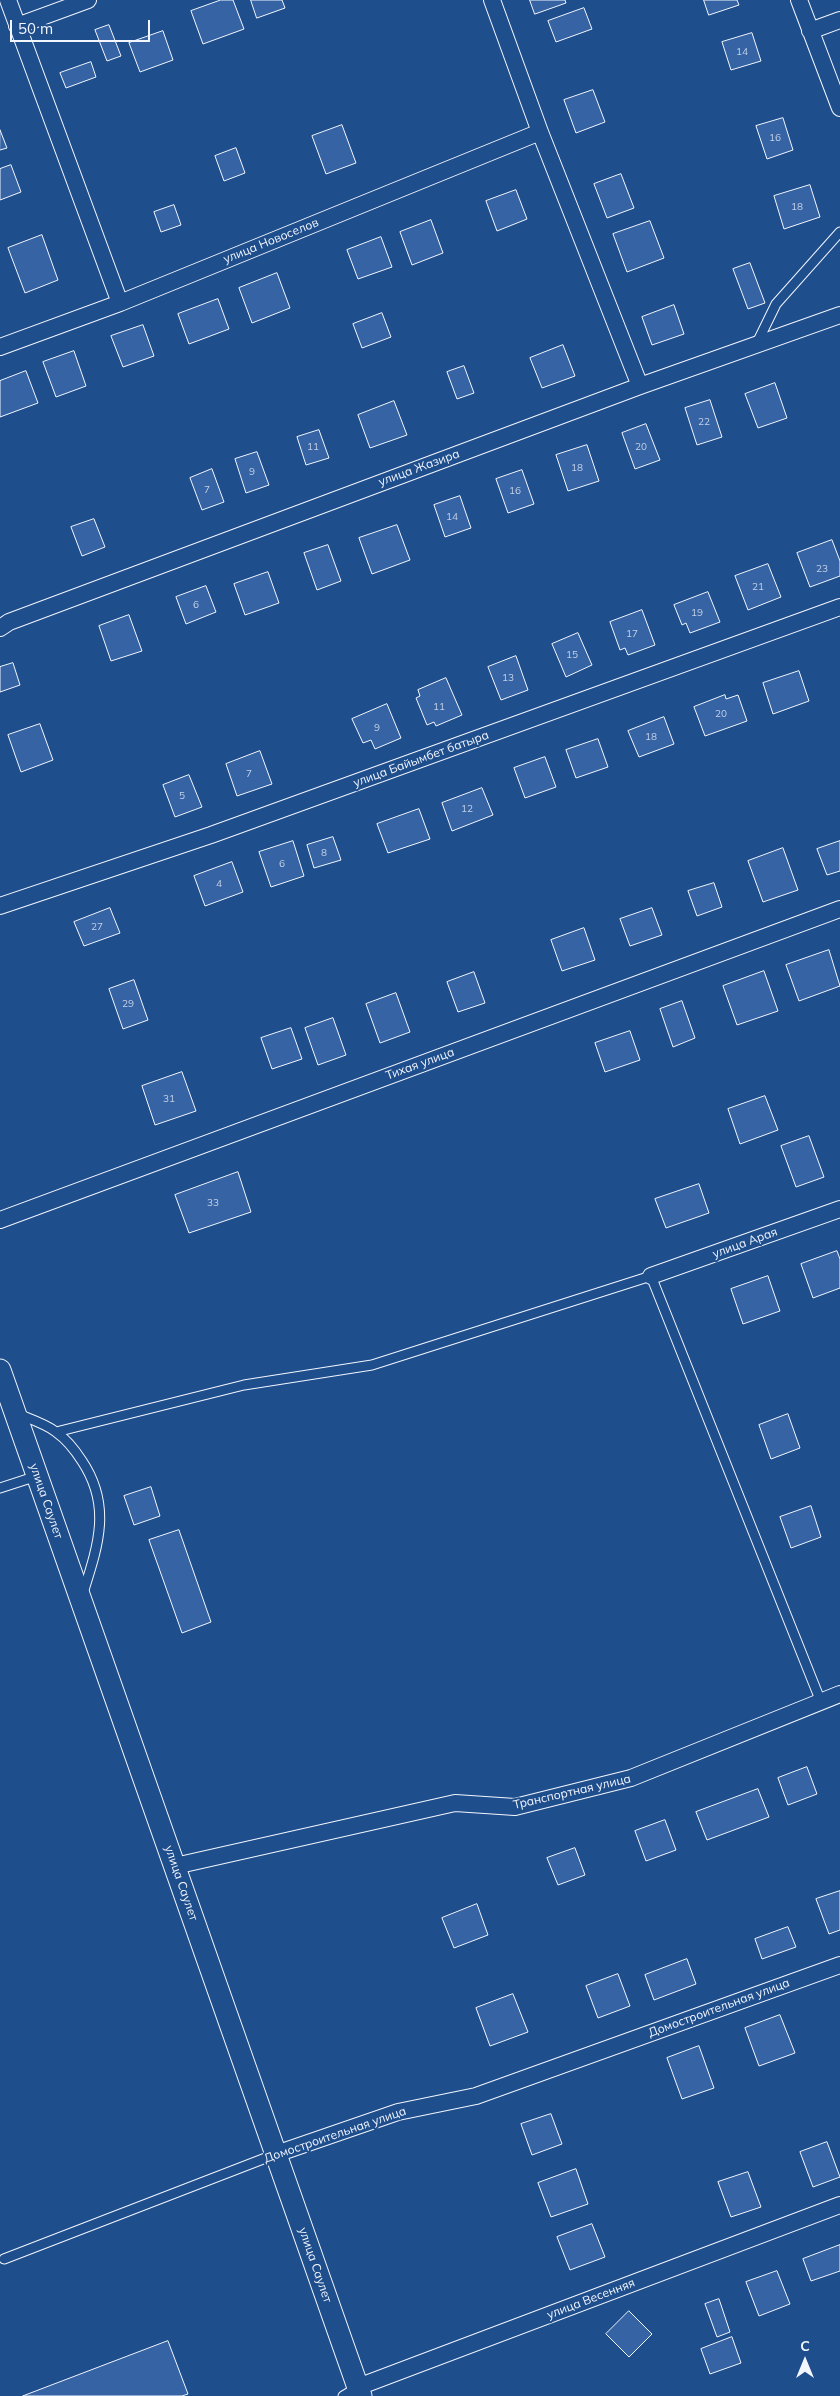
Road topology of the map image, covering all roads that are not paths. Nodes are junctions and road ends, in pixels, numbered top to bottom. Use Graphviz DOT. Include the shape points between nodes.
graph roads {
  1 [pos="8,0"];
  2 [pos="88,0"];
  3 [pos="492,0"];
  4 [pos="799,0"];
  5 [pos="840,20"];
  6 [pos="17,26"];
  7 [pos="810,31"];
  8 [pos="840,108"];
  9 [pos="540,132"];
  10 [pos="840,232"];
  11 [pos="120,303"];
  12 [pos="840,315"];
  13 [pos="756,345"];
  14 [pos="0,347"];
  15 [pos="640,386"];
  16 [pos="840,607"];
  17 [pos="0,628"];
  18 [pos="0,906"];
  19 [pos="840,909"];
  20 [pos="840,1209"];
  21 [pos="0,1220"];
  22 [pos="651,1276"];
  23 [pos="0,1370"];
  24 [pos="15,1412"];
  25 [pos="56,1432"];
  26 [pos="37,1476"];
  27 [pos="0,1488"];
  28 [pos="81,1600"];
  29 [pos="840,1694"];
  30 [pos="821,1702"];
  31 [pos="175,1866"];
  32 [pos="840,1965"];
  33 [pos="276,2154"];
  34 [pos="840,2205"];
  35 [pos="4,2259"];
  36 [pos="354,2393"];
  1 -- 6 [label="street"];
  2 -- 6 [label="street"];
  3 -- 9 [label="street"];
  4 -- 7 [label="street"];
  5 -- 7 [label="street"];
  6 -- 11 [label="street"];
  7 -- 8 [label="street"];
  9 -- 11 [label="street, улица Новоселов"];
  9 -- 15 [label="street"];
  10 -- 13 [label="lane" via="776,304"];
  11 -- 14 [label="street, улица Новоселов"];
  12 -- 13 [label="street, улица Жазира"];
  13 -- 15 [label="street, улица Жазира"];
  15 -- 17 [label="street, улица Жазира"];
  16 -- 18 [label="street, улица Байымбет батыра" via="221,831"];
  19 -- 21 [label="street, Тихая улица"];
  20 -- 22 [label="street, улица Арая"];
  22 -- 25 [label="lane" via="372,1365 244,1385"];
  22 -- 30 [label="lane"];
  23 -- 24 [label="street, улица Саулет"];
  24 -- 25 [label="lane"];
  24 -- 26 [label="street, улица Саулет"];
  25 -- 28 [label="lane" via="88,1470 101,1514 95,1554"];
  26 -- 27 [label="lane"];
  26 -- 28 [label="street, улица Саулет"];
  28 -- 31 [label="street, улица Саулет"];
  29 -- 30 [label="street, Транспортная улица"];
  30 -- 31 [label="street, Транспортная улица" via="631,1778 515,1808 455,1803"];
  31 -- 33 [label="street, улица Саулет"];
  32 -- 33 [label="street, Домостроительная улица" via="476,2096 398,2112"];
  33 -- 35 [label="lane, Домостроительная улица"];
  33 -- 36 [label="street, улица Саулет"];
  34 -- 36 [label="street, улица Весенняя"];
}
